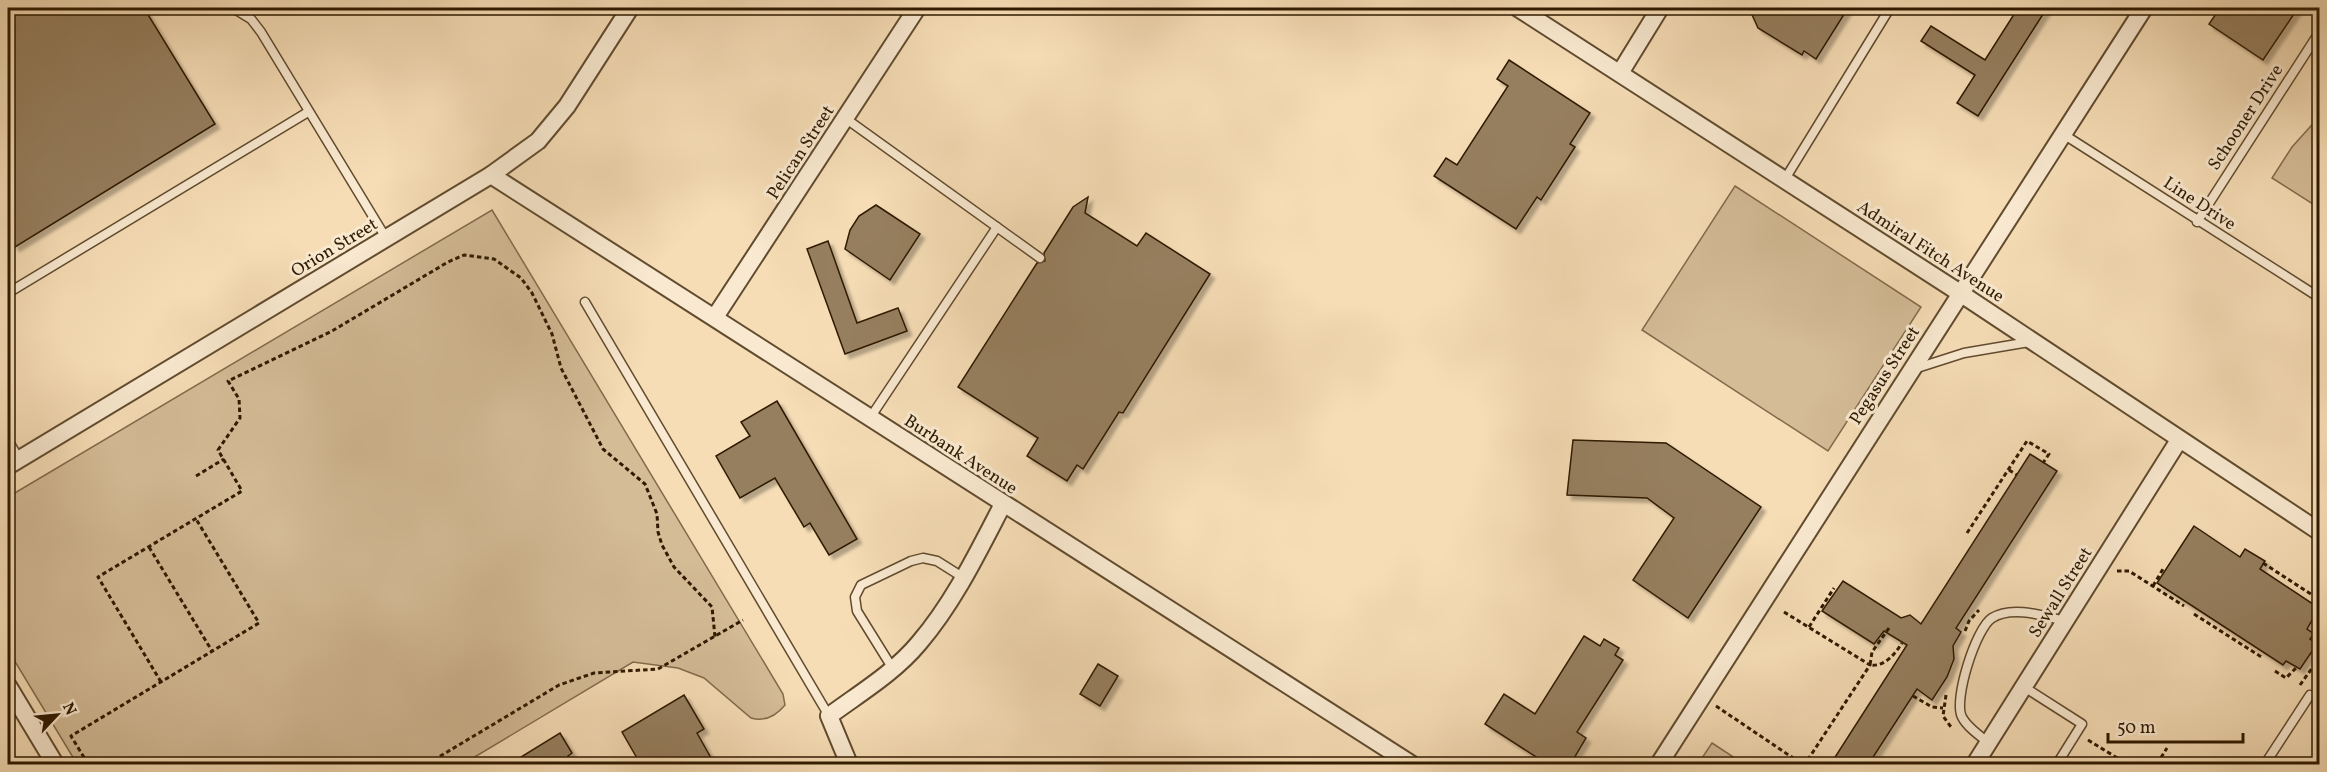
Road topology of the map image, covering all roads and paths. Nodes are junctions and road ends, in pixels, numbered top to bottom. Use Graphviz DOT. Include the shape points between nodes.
graph roads {
  1 [pos="233,8"];
  2 [pos="630,8"];
  3 [pos="917,8"];
  4 [pos="1518,8"];
  5 [pos="1660,8"];
  6 [pos="1890,8"];
  7 [pos="2144,8"];
  8 [pos="2319,31"];
  9 [pos="1620,73"];
  10 [pos="308,112"];
  11 [pos="845,118"];
  12 [pos="2063,134"];
  13 [pos="491,175"];
  14 [pos="1785,179"];
  15 [pos="2197,222"];
  16 [pos="997,227"];
  17 [pos="386,238"];
  18 [pos="1040,258"];
  19 [pos="1960,292"];
  20 [pos="8,293"];
  21 [pos="2319,298"];
  22 [pos="585,302"];
  23 [pos="715,317"];
  24 [pos="2033,342"];
  25 [pos="1911,370"];
  26 [pos="870,418"];
  27 [pos="8,440"];
  28 [pos="2179,440"];
  29 [pos="224,459"];
  30 [pos="14,463"];
  31 [pos="2043,463"];
  32 [pos="2008,470"];
  33 [pos="2017,475"];
  34 [pos="196,476"];
  35 [pos="1003,504"];
  36 [pos="196,519"];
  37 [pos="1967,532"];
  38 [pos="2319,532"];
  39 [pos="149,547"];
  40 [pos="2263,563"];
  41 [pos="2116,570"];
  42 [pos="2165,570"];
  43 [pos="964,578"];
  44 [pos="2152,586"];
  45 [pos="1834,588"];
  46 [pos="2319,600"];
  47 [pos="2184,606"];
  48 [pos="1784,612"];
  49 [pos="2194,614"];
  50 [pos="742,620"];
  51 [pos="2066,621"];
  52 [pos="1809,627"];
  53 [pos="1889,628"];
  54 [pos="715,637"];
  55 [pos="1902,643"];
  56 [pos="2314,649"];
  57 [pos="212,651"];
  58 [pos="2319,654"];
  59 [pos="2263,658"];
  60 [pos="1870,665"];
  61 [pos="2297,667"];
  62 [pos="893,669"];
  63 [pos="2275,671"];
  64 [pos="161,682"];
  65 [pos="8,686"];
  66 [pos="2024,687"];
  67 [pos="2298,689"];
  68 [pos="2310,695"];
  69 [pos="1912,696"];
  70 [pos="1702,697"];
  71 [pos="1943,708"];
  72 [pos="829,716"];
  73 [pos="2087,739"];
  74 [pos="1989,743"];
  75 [pos="2167,748"];
  76 [pos="2250,758"];
  77 [pos="55,765"];
  78 [pos="88,765"];
  79 [pos="427,765"];
  80 [pos="849,765"];
  81 [pos="1411,765"];
  82 [pos="1659,765"];
  83 [pos="1804,765"];
  84 [pos="1975,765"];
  85 [pos="2057,765"];
  86 [pos="2127,765"];
  87 [pos="2157,765"];
  88 [pos="2245,765"];
  89 [pos="2265,765"];
  1 -- 10 [label="lane" via="251,19 261,32"];
  2 -- 13 [label="street, Orion Street" via="567,106 538,141"];
  3 -- 11 [label="street, Pelican Street"];
  4 -- 9 [label="street, Admiral Fitch Avenue"];
  5 -- 9 [label="street"];
  6 -- 14 [label="lane"];
  7 -- 12 [label="street, Pegasus Street"];
  8 -- 15 [label="lane, Schooner Drive"];
  9 -- 14 [label="street, Admiral Fitch Avenue"];
  10 -- 17 [label="lane"];
  10 -- 20 [label="lane"];
  11 -- 16 [label="lane"];
  11 -- 23 [label="street, Pelican Street"];
  12 -- 15 [label="lane, Line Drive"];
  12 -- 19 [label="street, Pegasus Street"];
  13 -- 17 [label="street, Orion Street"];
  13 -- 23 [label="street, Burbank Avenue"];
  14 -- 19 [label="street, Admiral Fitch Avenue"];
  15 -- 21 [label="lane, Line Drive"];
  16 -- 18 [label="lane"];
  16 -- 26 [label="lane"];
  17 -- 30 [label="street, Orion Street"];
  19 -- 24 [label="street, Admiral Fitch Avenue"];
  19 -- 25 [label="street, Pegasus Street"];
  22 -- 72 [label="lane"];
  23 -- 26 [label="street, Burbank Avenue"];
  24 -- 25 [label="lane" via="1964,353"];
  24 -- 28 [label="street, Admiral Fitch Avenue"];
  25 -- 70 [label="street, Pegasus Street"];
  26 -- 35 [label="street, Burbank Avenue"];
  27 -- 30 [label="lane"];
  28 -- 38 [label="street, Admiral Fitch Avenue"];
  28 -- 51 [label="street, Sewall Street"];
  29 -- 34 [label="path"];
  29 -- 36 [label="path" via="242,491"];
  29 -- 54 [label="path" via="218,450 235,428 241,408 228,381 333,332 448,262 464,255 494,259 521,278 532,293 552,334 561,368 603,449 645,484 657,514 662,545 674,567 712,607"];
  31 -- 32 [label="path" via="2049,454 2027,441"];
  32 -- 33 [label="path"];
  32 -- 37 [label="path"];
  35 -- 43 [label="street"];
  35 -- 81 [label="street, Burbank Avenue"];
  36 -- 39 [label="path"];
  36 -- 57 [label="path" via="259,623"];
  39 -- 57 [label="path"];
  39 -- 64 [label="path" via="98,577"];
  40 -- 46 [label="path"];
  41 -- 44 [label="path" via="2129,571"];
  42 -- 44 [label="path"];
  43 -- 62 [label="street" via="919,643"];
  43 -- 62 [label="lane" via="938,561 923,558 861,585 855,597 857,611"];
  44 -- 47 [label="path"];
  45 -- 52 [label="path"];
  48 -- 52 [label="path"];
  49 -- 59 [label="path"];
  50 -- 54 [label="path"];
  51 -- 66 [label="street, Sewall Street"];
  51 -- 74 [label="lane" via="2015,612 2002,614 1986,624 1960,691 1959,705 1962,718"];
  52 -- 60 [label="path"];
  53 -- 60 [label="path" via="1872,652"];
  54 -- 79 [label="path" via="658,669 594,673 559,685"];
  55 -- 60 [label="path" via="1889,660"];
  56 -- 58 [label="path"];
  57 -- 64 [label="path"];
  58 -- 67 [label="path"];
  60 -- 83 [label="path"];
  61 -- 63 [label="path" via="2286,678"];
  62 -- 72 [label="street"];
  64 -- 78 [label="path" via="71,736"];
  65 -- 77 [label="street"];
  66 -- 74 [label="street, Sewall Street"];
  66 -- 85 [label="lane" via="2082,724"];
  68 -- 89 [label="lane"];
  69 -- 71 [label="path" via="1932,707"];
  70 -- 82 [label="street, Pegasus Street"];
  70 -- 83 [label="path"];
  72 -- 80 [label="street"];
  73 -- 86 [label="path"];
  74 -- 84 [label="street, Sewall Street"];
  75 -- 87 [label="path"];
  76 -- 88 [label="path"];
}
